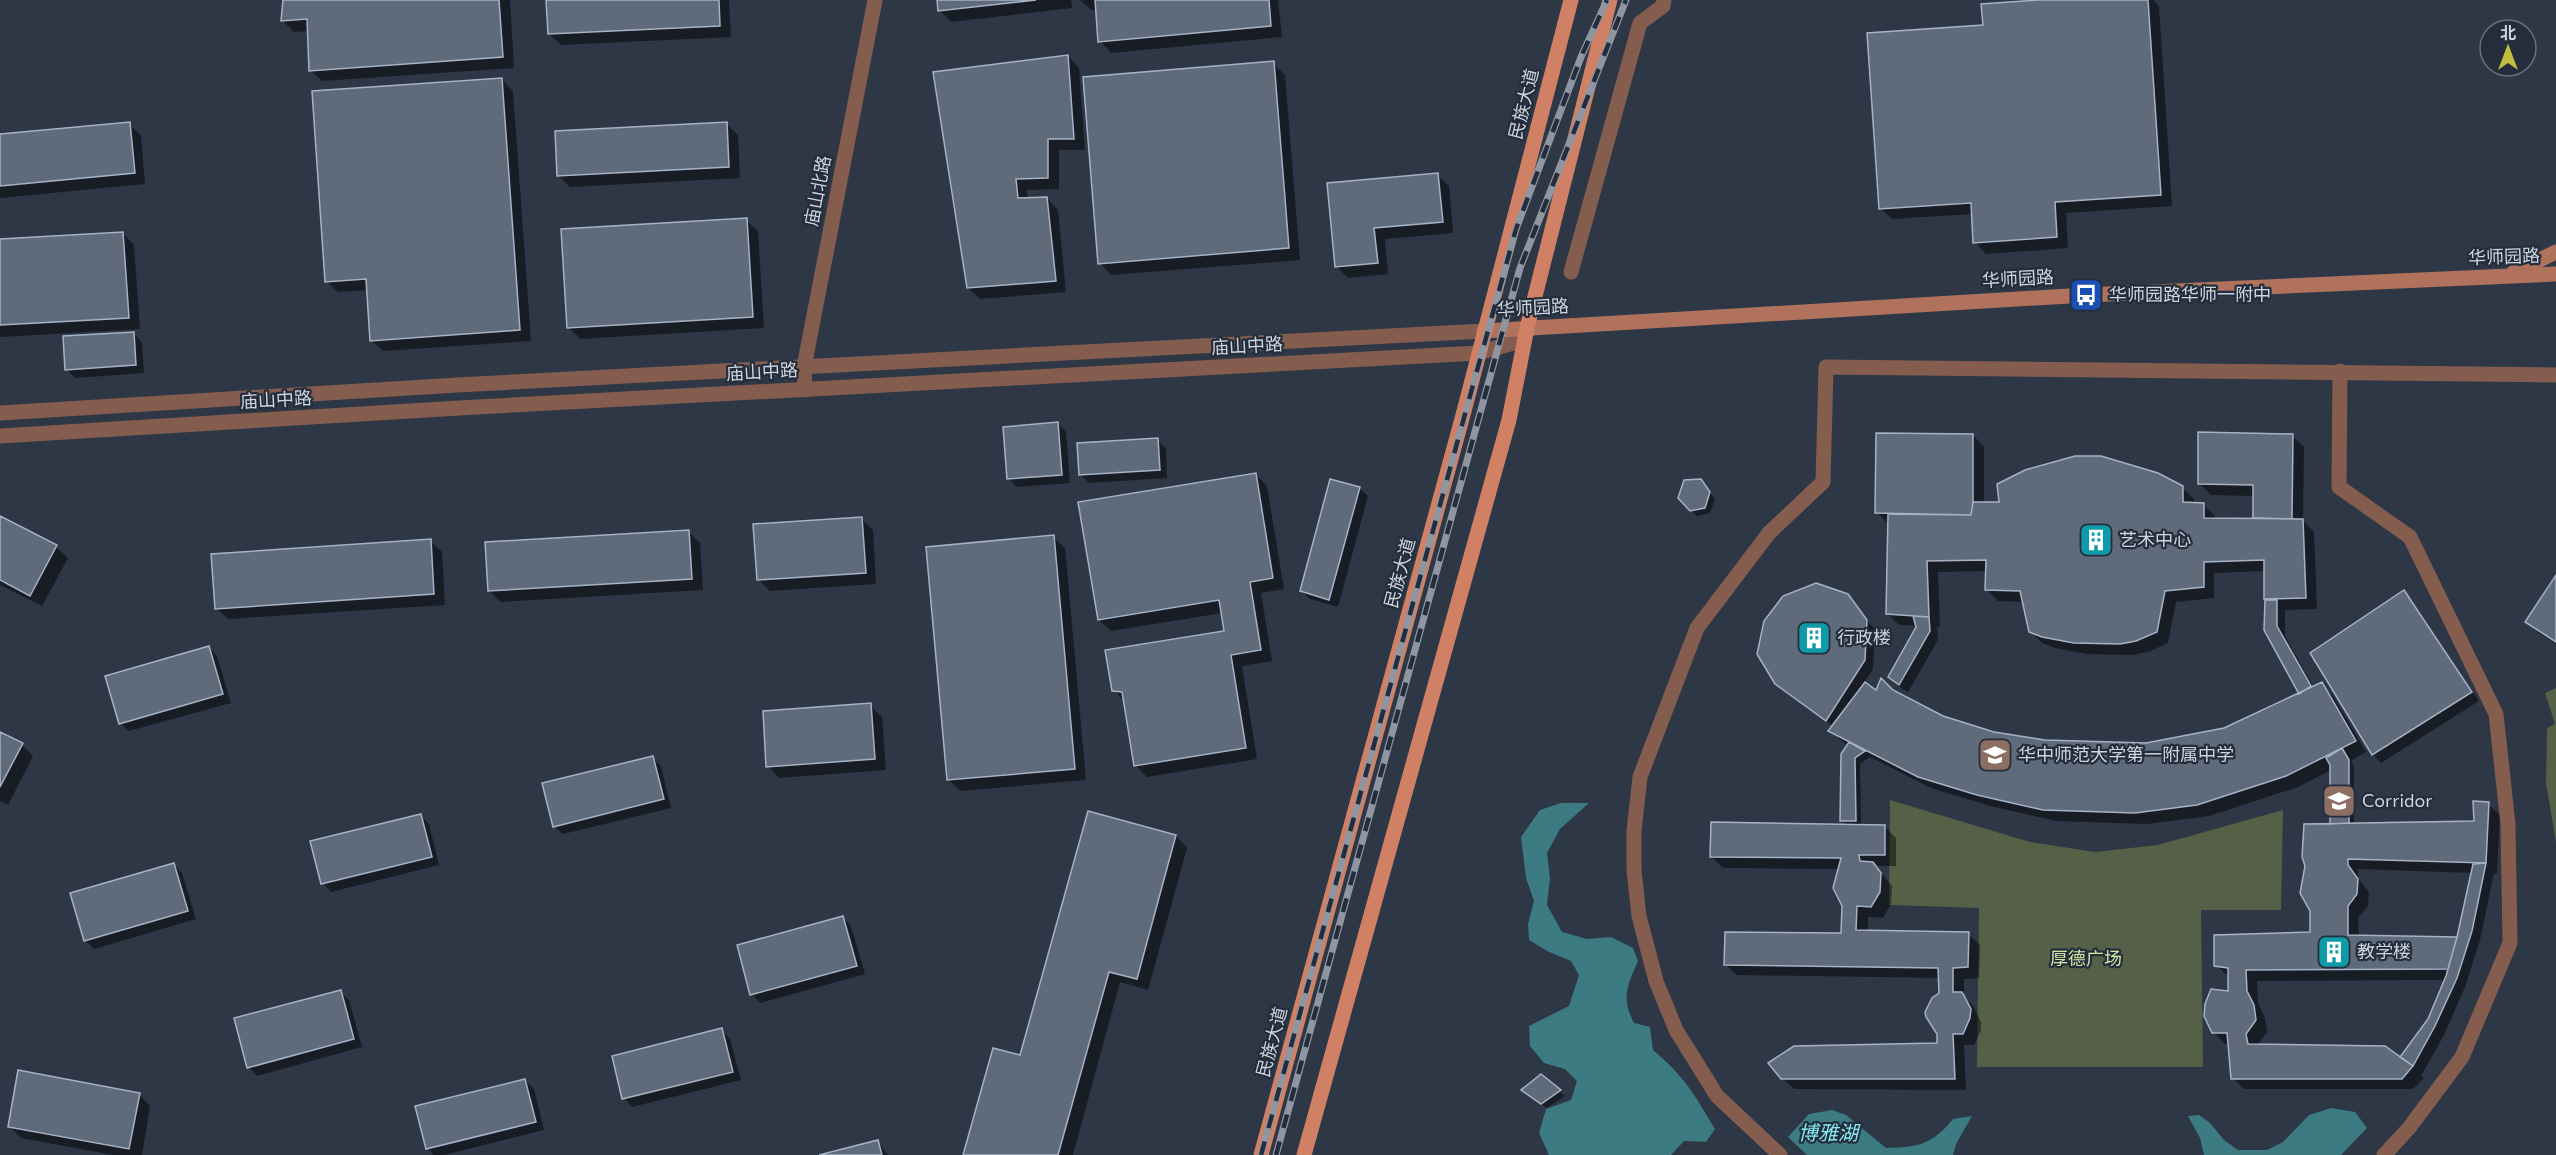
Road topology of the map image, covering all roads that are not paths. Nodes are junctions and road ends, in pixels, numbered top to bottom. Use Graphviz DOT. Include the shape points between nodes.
graph roads {
  1 [pos="876,0"];
  2 [pos="1571,0"];
  3 [pos="1610,0"];
  4 [pos="1664,0"];
  5 [pos="2556,252"];
  6 [pos="1571,272"];
  7 [pos="2556,274"];
  8 [pos="2506,276"];
  9 [pos="1484,331"];
  10 [pos="1526,334"];
  11 [pos="1479,353"];
  12 [pos="804,367"];
  13 [pos="2340,371"];
  14 [pos="2556,375"];
  15 [pos="805,390"];
  16 [pos="0,413"];
  17 [pos="0,436"];
  18 [pos="1261,1155"];
  19 [pos="1305,1155"];
  20 [pos="1780,1155"];
  21 [pos="2384,1155"];
  1 -- 12 [label="street, 庙山北路"];
  2 -- 9 [label="main road, 民族大道"];
  3 -- 10 [label="main road"];
  4 -- 6 [label="street" via="1663,6 1640,23"];
  5 -- 8 [label="main road"];
  7 -- 8 [label="main road, 华师园路"];
  8 -- 10 [label="main road, 华师园路" via="2086,295"];
  9 -- 10 [label="main road, 华师园路"];
  9 -- 11 [label="main road, 民族大道"];
  9 -- 12 [label="street, 庙山中路"];
  10 -- 11 [label="street, 庙山中路"];
  10 -- 19 [label="main road" via="1509,420"];
  11 -- 15 [label="street, 庙山中路"];
  11 -- 18 [label="main road, 民族大道"];
  12 -- 15 [label="street, 庙山北路"];
  12 -- 16 [label="street, 庙山中路"];
  13 -- 14 [label="street"];
  13 -- 20 [label="street" via="1826,367 1823,482 1769,533 1697,628 1640,777 1634,831 1639,915 1656,981 1676,1030 1717,1096"];
  13 -- 21 [label="street" via="2339,487 2410,537 2496,714 2508,824 2510,943 2462,1057"];
  15 -- 17 [label="street, 庙山中路"];
}
